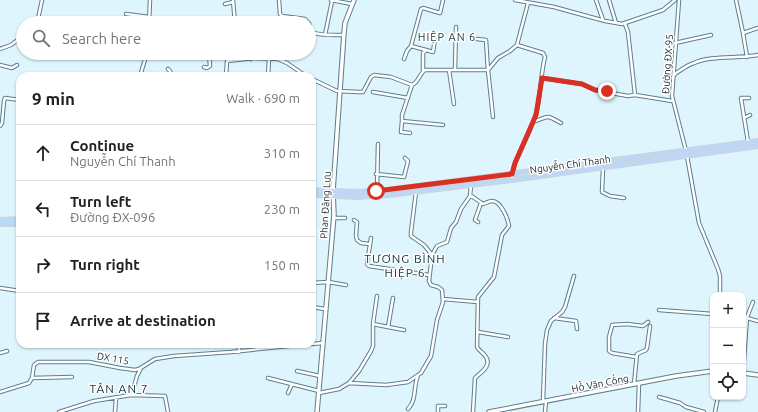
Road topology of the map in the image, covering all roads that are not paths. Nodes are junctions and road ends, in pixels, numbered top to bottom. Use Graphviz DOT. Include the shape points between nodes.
graph roads {
  1 [pos="42,0"];
  2 [pos="150,0"];
  3 [pos="279,0"];
  4 [pos="332,0"];
  5 [pos="443,0"];
  6 [pos="515,0"];
  7 [pos="538,0"];
  8 [pos="596,0"];
  9 [pos="608,0"];
  10 [pos="675,0"];
  11 [pos="680,0"];
  12 [pos="736,0"];
  13 [pos="233,1"];
  14 [pos="353,2"];
  15 [pos="528,3"];
  16 [pos="225,4"];
  17 [pos="537,4"];
  18 [pos="126,14"];
  19 [pos="39,16"];
  20 [pos="141,16"];
  21 [pos="149,16"];
  22 [pos="234,16"];
  23 [pos="282,16"];
  24 [pos="603,21"];
  25 [pos="616,23"];
  26 [pos="625,24"];
  27 [pos="456,27"];
  28 [pos="758,28"];
  29 [pos="316,33"];
  30 [pos="743,33"];
  31 [pos="324,35"];
  32 [pos="344,35"];
  33 [pos="711,35"];
  34 [pos="435,39"];
  35 [pos="477,39"];
  36 [pos="16,41"];
  37 [pos="676,43"];
  38 [pos="517,45"];
  39 [pos="411,46"];
  40 [pos="0,49"];
  41 [pos="426,50"];
  42 [pos="758,55"];
  43 [pos="747,58"];
  44 [pos="404,59"];
  45 [pos="145,60"];
  46 [pos="210,60"];
  47 [pos="239,60"];
  48 [pos="268,60"];
  49 [pos="281,60"];
  50 [pos="0,65"];
  51 [pos="17,65"];
  52 [pos="204,67"];
  53 [pos="168,69"];
  54 [pos="449,70"];
  55 [pos="455,70"];
  56 [pos="488,70"];
  57 [pos="423,71"];
  58 [pos="141,72"];
  59 [pos="170,72"];
  60 [pos="226,72"];
  61 [pos="268,72"];
  62 [pos="300,72"];
  63 [pos="673,77"];
  64 [pos="542,78"];
  65 [pos="316,81"];
  66 [pos="412,85"];
  67 [pos="340,91"];
  68 [pos="373,92"];
  69 [pos="635,95"];
  70 [pos="408,98"];
  71 [pos="749,98"];
  72 [pos="16,99"];
  73 [pos="672,101"];
  74 [pos="454,104"];
  75 [pos="750,115"];
  76 [pos="493,117"];
  77 [pos="744,118"];
  78 [pos="402,121"];
  79 [pos="533,123"];
  80 [pos="561,123"];
  81 [pos="443,125"];
  82 [pos="0,126"];
  83 [pos="410,133"];
  84 [pos="758,141"];
  85 [pos="378,144"];
  86 [pos="749,145"];
  87 [pos="758,146"];
  88 [pos="686,154"];
  89 [pos="405,158"];
  90 [pos="603,167"];
  91 [pos="376,174"];
  92 [pos="512,174"];
  93 [pos="512,180"];
  94 [pos="471,185"];
  95 [pos="416,186"];
  96 [pos="316,190"];
  97 [pos="333,191"];
  98 [pos="376,191"];
  99 [pos="416,192"];
  100 [pos="470,195"];
  101 [pos="316,196"];
  102 [pos="334,197"];
  103 [pos="624,198"];
  104 [pos="481,203"];
  105 [pos="334,218"];
  106 [pos="345,218"];
  107 [pos="16,219"];
  108 [pos="0,220"];
  109 [pos="354,220"];
  110 [pos="478,222"];
  111 [pos="0,224"];
  112 [pos="16,224"];
  113 [pos="371,238"];
  114 [pos="370,244"];
  115 [pos="432,255"];
  116 [pos="429,275"];
  117 [pos="574,276"];
  118 [pos="328,282"];
  119 [pos="316,283"];
  120 [pos="346,285"];
  121 [pos="0,288"];
  122 [pos="16,290"];
  123 [pos="720,292"];
  124 [pos="377,296"];
  125 [pos="393,298"];
  126 [pos="443,299"];
  127 [pos="478,302"];
  128 [pos="753,302"];
  129 [pos="316,307"];
  130 [pos="325,308"];
  131 [pos="659,310"];
  132 [pos="710,314"];
  133 [pos="554,318"];
  134 [pos="747,318"];
  135 [pos="758,320"];
  136 [pos="648,322"];
  137 [pos="373,324"];
  138 [pos="650,326"];
  139 [pos="388,327"];
  140 [pos="576,329"];
  141 [pos="404,330"];
  142 [pos="478,332"];
  143 [pos="508,337"];
  144 [pos="323,343"];
  145 [pos="316,344"];
  146 [pos="239,348"];
  147 [pos="274,348"];
  148 [pos="7,351"];
  149 [pos="239,352"];
  150 [pos="0,353"];
  151 [pos="636,357"];
  152 [pos="744,364"];
  153 [pos="141,368"];
  154 [pos="297,371"];
  155 [pos="710,371"];
  156 [pos="746,373"];
  157 [pos="418,375"];
  158 [pos="758,375"];
  159 [pos="321,376"];
  160 [pos="72,377"];
  161 [pos="32,378"];
  162 [pos="268,378"];
  163 [pos="349,383"];
  164 [pos="639,383"];
  165 [pos="292,384"];
  166 [pos="634,384"];
  167 [pos="0,392"];
  168 [pos="319,392"];
  169 [pos="288,393"];
  170 [pos="131,396"];
  171 [pos="659,397"];
  172 [pos="116,398"];
  173 [pos="718,400"];
  174 [pos="544,401"];
  175 [pos="445,406"];
  176 [pos="408,409"];
  177 [pos="504,411"];
  178 [pos="59,412"];
  179 [pos="115,412"];
  180 [pos="168,412"];
  181 [pos="317,412"];
  182 [pos="438,412"];
  183 [pos="472,412"];
  184 [pos="489,412"];
  185 [pos="545,412"];
  186 [pos="638,412"];
  187 [pos="704,412"];
  188 [pos="716,412"];
  1 -- 19 [label="street"];
  2 -- 21 [label="street"];
  3 -- 23 [label="street"];
  4 -- 14 [label="street"];
  4 -- 31 [label="street"];
  5 -- 39 [label="street" via="440,12 421,8"];
  6 -- 15 [label="street"];
  7 -- 17 [label="street"];
  8 -- 24 [label="street"];
  9 -- 25 [label="street"];
  10 -- 26 [label="street" via="663,10"];
  11 -- 37 [label="street, Đường ĐX-95"];
  12 -- 30 [label="street"];
  13 -- 16 [label="street"];
  13 -- 22 [label="street"];
  14 -- 32 [label="street, Phan Đăng Lưu" via="345,23"];
  15 -- 17 [label="street"];
  15 -- 38 [label="street"];
  17 -- 24 [label="street"];
  18 -- 20 [label="street"];
  24 -- 25 [label="street"];
  25 -- 26 [label="street"];
  26 -- 69 [label="street"];
  27 -- 55 [label="street"];
  28 -- 30 [label="street"];
  29 -- 31 [label="street"];
  30 -- 43 [label="street"];
  31 -- 32 [label="street"];
  32 -- 67 [label="street, Phan Đăng Lưu"];
  33 -- 37 [label="street"];
  34 -- 41 [label="street" via="433,52"];
  35 -- 56 [label="street" via="486,39"];
  36 -- 40 [label="street"];
  37 -- 63 [label="street, Đường ĐX-95"];
  38 -- 56 [label="street" via="498,58"];
  38 -- 64 [label="street" via="545,54"];
  39 -- 41 [label="street"];
  39 -- 44 [label="street"];
  41 -- 57 [label="street" via="423,53"];
  42 -- 43 [label="street"];
  43 -- 63 [label="street" via="732,57 694,62"];
  45 -- 58 [label="street"];
  46 -- 52 [label="street" via="210,66"];
  47 -- 60 [label="street" via="227,61"];
  48 -- 61 [label="street"];
  49 -- 62 [label="street"];
  50 -- 51 [label="street" via="12,68"];
  53 -- 59 [label="street"];
  54 -- 55 [label="street"];
  54 -- 57 [label="street"];
  54 -- 74 [label="street"];
  55 -- 56 [label="street"];
  56 -- 76 [label="street"];
  57 -- 66 [label="street" via="417,82"];
  63 -- 73 [label="street, Đường ĐX-95"];
  64 -- 69 [label="street" via="582,84 595,90"];
  64 -- 79 [label="street"];
  65 -- 67 [label="street"];
  66 -- 67 [label="street" via="391,77 374,75 363,92"];
  66 -- 70 [label="street"];
  67 -- 97 [label="street, Phan Đăng Lưu"];
  68 -- 70 [label="street"];
  69 -- 73 [label="street"];
  70 -- 78 [label="street"];
  71 -- 77 [label="street" via="741,98"];
  72 -- 82 [label="street" via="5,98"];
  73 -- 88 [label="street, Đường ĐX-95"];
  75 -- 77 [label="street"];
  77 -- 86 [label="street"];
  78 -- 81 [label="street"];
  78 -- 83 [label="street" via="400,131"];
  79 -- 80 [label="street" via="545,116 550,116"];
  79 -- 92 [label="street"];
  84 -- 86 [label="main road, Nguyễn Chí Thanh"];
  85 -- 91 [label="street"];
  86 -- 87 [label="main road, Nguyễn Chí Thanh"];
  86 -- 88 [label="main road, Nguyễn Chí Thanh"];
  88 -- 90 [label="main road, Nguyễn Chí Thanh"];
  88 -- 92 [label="main road, Nguyễn Chí Thanh"];
  88 -- 123 [label="street, Đường ĐX-95" via="699,224 718,269"];
  89 -- 91 [label="street" via="408,161 404,177"];
  90 -- 93 [label="main road, Nguyễn Chí Thanh"];
  90 -- 103 [label="street" via="602,192"];
  91 -- 98 [label="street"];
  92 -- 93 [label="street"];
  92 -- 95 [label="main road, Nguyễn Chí Thanh"];
  93 -- 94 [label="main road, Nguyễn Chí Thanh"];
  94 -- 99 [label="main road, Nguyễn Chí Thanh"];
  94 -- 100 [label="street"];
  95 -- 98 [label="main road, Nguyễn Chí Thanh"];
  95 -- 99 [label="main road"];
  96 -- 97 [label="main road, Nguyễn Chí Thanh"];
  97 -- 98 [label="main road, Nguyễn Chí Thanh"];
  97 -- 102 [label="street, Phan Đăng Lưu"];
  99 -- 102 [label="main road, Nguyễn Chí Thanh"];
  99 -- 115 [label="street" via="411,236 424,245"];
  100 -- 104 [label="street"];
  100 -- 115 [label="street" via="451,228 447,242 437,246"];
  101 -- 102 [label="main road, Nguyễn Chí Thanh"];
  102 -- 105 [label="street, Phan Đăng Lưu"];
  104 -- 110 [label="street" via="475,220"];
  104 -- 127 [label="street" via="491,200 500,206 509,226 502,235 494,277 479,294"];
  105 -- 106 [label="street"];
  105 -- 118 [label="street, Phan Đăng Lưu"];
  107 -- 108 [label="main road"];
  109 -- 114 [label="street" via="357,222 357,240"];
  111 -- 112 [label="main road"];
  113 -- 114 [label="street"];
  114 -- 116 [label="street" via="367,264 369,266"];
  115 -- 116 [label="street"];
  116 -- 126 [label="street" via="431,285 442,290"];
  117 -- 133 [label="street" via="565,307"];
  118 -- 119 [label="street"];
  118 -- 120 [label="street"];
  118 -- 130 [label="street, Phan Đăng Lưu"];
  121 -- 122 [label="street"];
  124 -- 137 [label="street"];
  125 -- 139 [label="street"];
  126 -- 127 [label="street"];
  126 -- 157 [label="street" via="431,356"];
  127 -- 142 [label="street"];
  128 -- 134 [label="street"];
  129 -- 130 [label="street"];
  130 -- 144 [label="street, Phan Đăng Lưu"];
  131 -- 132 [label="street"];
  133 -- 140 [label="street" via="576,321"];
  133 -- 174 [label="street" via="549,324 546,337"];
  134 -- 135 [label="street"];
  134 -- 152 [label="street"];
  136 -- 151 [label="street" via="643,326 612,325 609,351"];
  137 -- 139 [label="street"];
  137 -- 163 [label="street" via="371,350"];
  138 -- 151 [label="street" via="647,348"];
  139 -- 141 [label="street"];
  142 -- 143 [label="street"];
  142 -- 183 [label="street" via="477,347 487,362 485,369 475,378"];
  144 -- 145 [label="street"];
  144 -- 159 [label="street, Phan Đăng Lưu"];
  146 -- 149 [label="street"];
  147 -- 149 [label="street, DX 115"];
  148 -- 150 [label="street"];
  149 -- 153 [label="street, DX 115" via="155,359"];
  151 -- 166 [label="street"];
  153 -- 161 [label="street, DX 115" via="135,370 89,362 38,362 34,365"];
  153 -- 170 [label="street"];
  154 -- 159 [label="street"];
  155 -- 164 [label="street, Hồ Văn Cống"];
  156 -- 158 [label="street"];
  157 -- 163 [label="street" via="408,382 386,385"];
  157 -- 176 [label="street" via="414,402"];
  159 -- 168 [label="street, Phan Đăng Lưu"];
  160 -- 161 [label="street"];
  161 -- 167 [label="street" via="29,384"];
  162 -- 165 [label="street"];
  163 -- 168 [label="street" via="339,389"];
  164 -- 166 [label="street, Hồ Văn Cống"];
  164 -- 186 [label="street"];
  165 -- 168 [label="street"];
  165 -- 169 [label="street"];
  166 -- 174 [label="street, Hồ Văn Cống"];
  168 -- 181 [label="street, Phan Đăng Lưu"];
  170 -- 172 [label="street"];
  170 -- 180 [label="street" via="165,396"];
  171 -- 187 [label="street"];
  172 -- 178 [label="street" via="94,401"];
  172 -- 179 [label="street"];
  173 -- 188 [label="street"];
  174 -- 177 [label="street, Hồ Văn Cống"];
  174 -- 185 [label="street"];
  175 -- 182 [label="street" via="438,406"];
  177 -- 184 [label="street, Hồ Văn Cống"];
}
